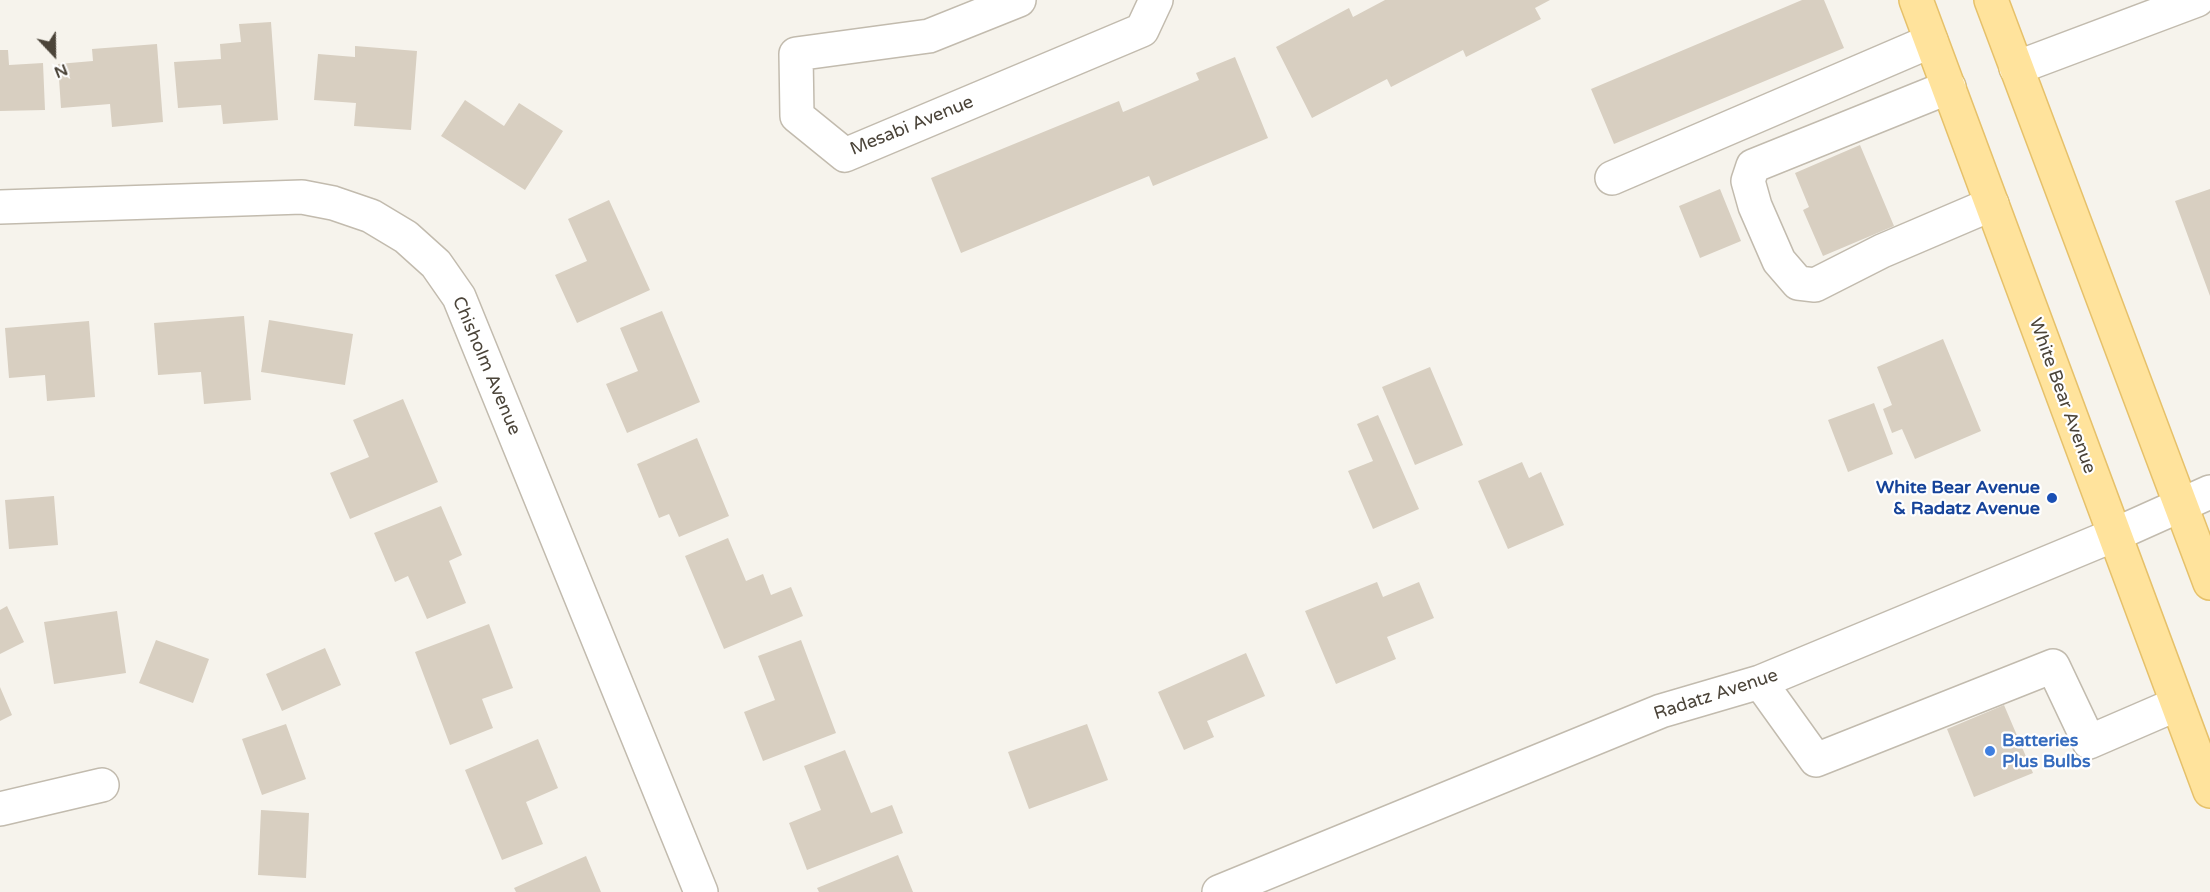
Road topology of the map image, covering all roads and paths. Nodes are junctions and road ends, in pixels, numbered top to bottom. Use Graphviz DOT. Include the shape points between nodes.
graph roads {
  1 [pos="1018,0"];
  2 [pos="1156,0"];
  3 [pos="1916,0"];
  4 [pos="1991,0"];
  5 [pos="2197,0"];
  6 [pos="1931,41"];
  7 [pos="2016,68"];
  8 [pos="1948,87"];
  9 [pos="1612,178"];
  10 [pos="1992,204"];
  11 [pos="0,207"];
  12 [pos="2210,492"];
  13 [pos="2179,506"];
  14 [pos="2114,535"];
  15 [pos="2210,583"];
  16 [pos="1760,682"];
  17 [pos="2178,704"];
  18 [pos="102,785"];
  19 [pos="2210,791"];
  20 [pos="0,809"];
  21 [pos="701,892"];
  22 [pos="1219,892"];
  1 -- 2 [label="street, Mesabi Avenue" via="929,36 796,54 797,116 845,155 1142,30"];
  3 -- 6 [label="main road, White Bear Avenue"];
  4 -- 7 [label="main road"];
  5 -- 7 [label="street"];
  6 -- 8 [label="main road, White Bear Avenue"];
  6 -- 9 [label="street"];
  7 -- 13 [label="main road"];
  8 -- 10 [label="main road, White Bear Avenue"];
  8 -- 10 [label="street" via="1752,166 1748,181 1755,206 1779,261 1798,283 1815,285 1882,251"];
  10 -- 14 [label="main road, White Bear Avenue"];
  11 -- 21 [label="street, Chisholm Avenue" via="302,197 333,202 371,216 406,237 436,264 459,297"];
  12 -- 13 [label="street, Radatz Avenue"];
  13 -- 14 [label="street, Radatz Avenue"];
  13 -- 15 [label="main road"];
  14 -- 16 [label="street, Radatz Avenue"];
  14 -- 17 [label="main road, White Bear Avenue"];
  16 -- 17 [label="street" via="1816,760 2053,666 2089,742"];
  16 -- 22 [label="street, Radatz Avenue" via="1661,711"];
  17 -- 19 [label="main road, White Bear Avenue"];
  18 -- 20 [label="street"];
}
